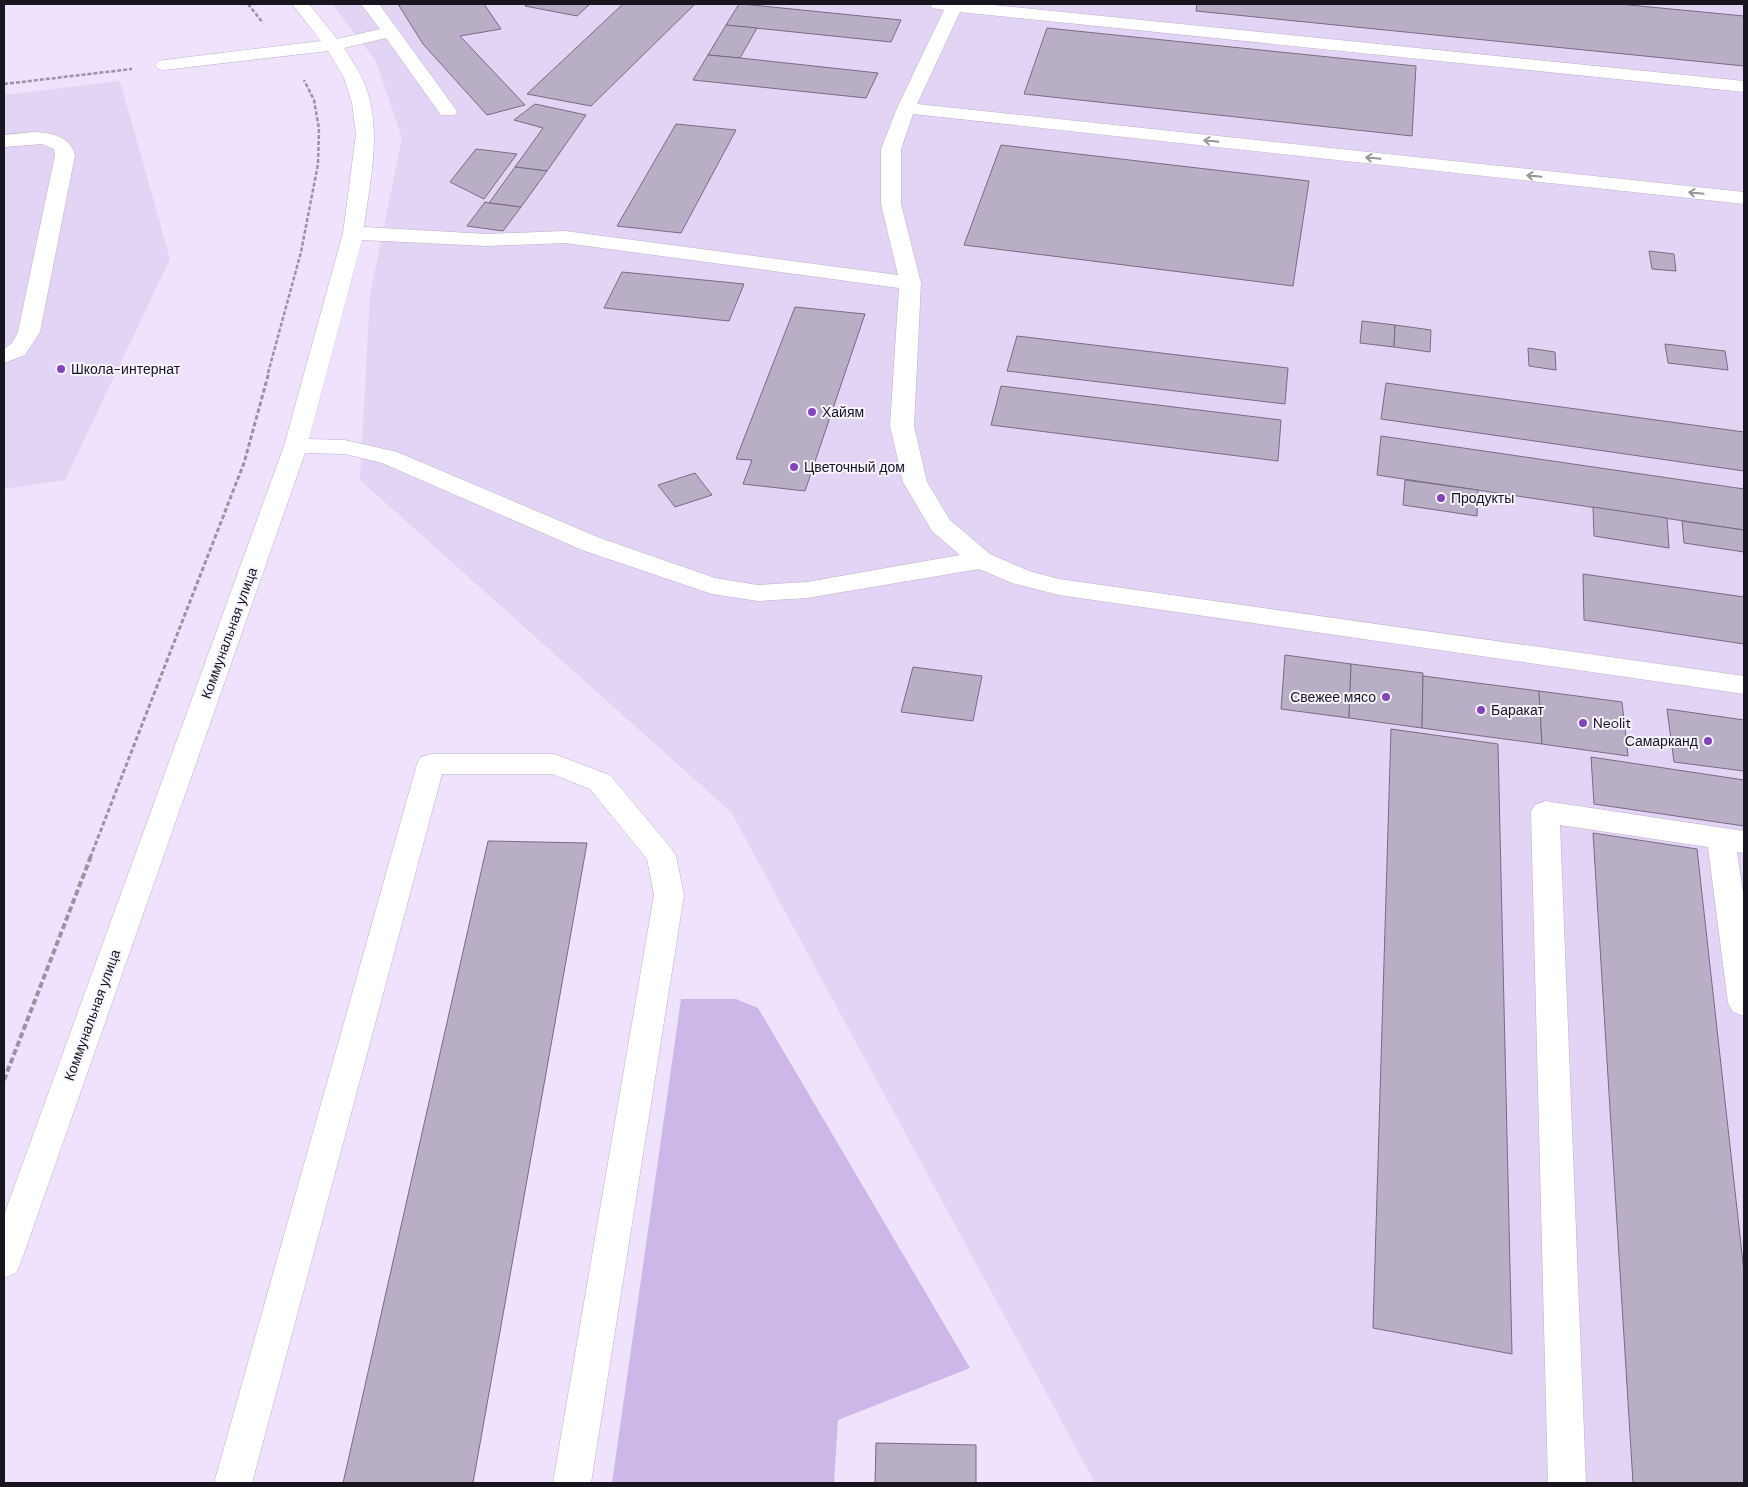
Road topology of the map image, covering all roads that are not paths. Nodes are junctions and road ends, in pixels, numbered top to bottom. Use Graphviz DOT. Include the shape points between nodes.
graph roads {
  1 [pos="300,4"];
  2 [pos="370,4"];
  3 [pos="946,5"];
  4 [pos="391,32"];
  5 [pos="333,45"];
  6 [pos="164,65"];
  7 [pos="1744,86"];
  8 [pos="906,108"];
  9 [pos="448,112"];
  10 [pos="4,141"];
  11 [pos="1744,198"];
  12 [pos="353,233"];
  13 [pos="910,283"];
  14 [pos="4,356"];
  15 [pos="296,446"];
  16 [pos="981,560"];
  17 [pos="1744,685"];
  18 [pos="1733,840"];
  19 [pos="1744,1003"];
  20 [pos="4,1262"];
  21 [pos="233,1483"];
  22 [pos="572,1483"];
  23 [pos="1567,1483"];
  1 -- 5 [label="street, Коммунальная улица"];
  2 -- 4 [label="street"];
  3 -- 7 [label="street" via="1141,18"];
  3 -- 8 [label="street"];
  4 -- 5 [label="street"];
  4 -- 9 [label="street"];
  5 -- 6 [label="street"];
  5 -- 12 [label="street, Коммунальная улица" via="353,78 366,134"];
  11 -- 8 [label="street, one-way"];
  8 -- 13 [label="street" via="891,149 891,204"];
  10 -- 14 [label="street" via="39,137 54,140 63,146 65,155 29,332 24,344"];
  12 -- 13 [label="street" via="487,240 565,237"];
  12 -- 15 [label="street, Коммунальная улица"];
  13 -- 16 [label="street" via="902,426 915,482 941,525"];
  15 -- 16 [label="street" via="345,447 389,456 590,544 712,586 758,593 807,590"];
  15 -- 20 [label="street, Коммунальная улица"];
  16 -- 17 [label="street" via="1021,577 1059,587"];
  18 -- 19 [label="street"];
  18 -- 23 [label="street" via="1545,812"];
  21 -- 22 [label="street" via="431,764 554,764 600,782 661,856 669,895"];
}
